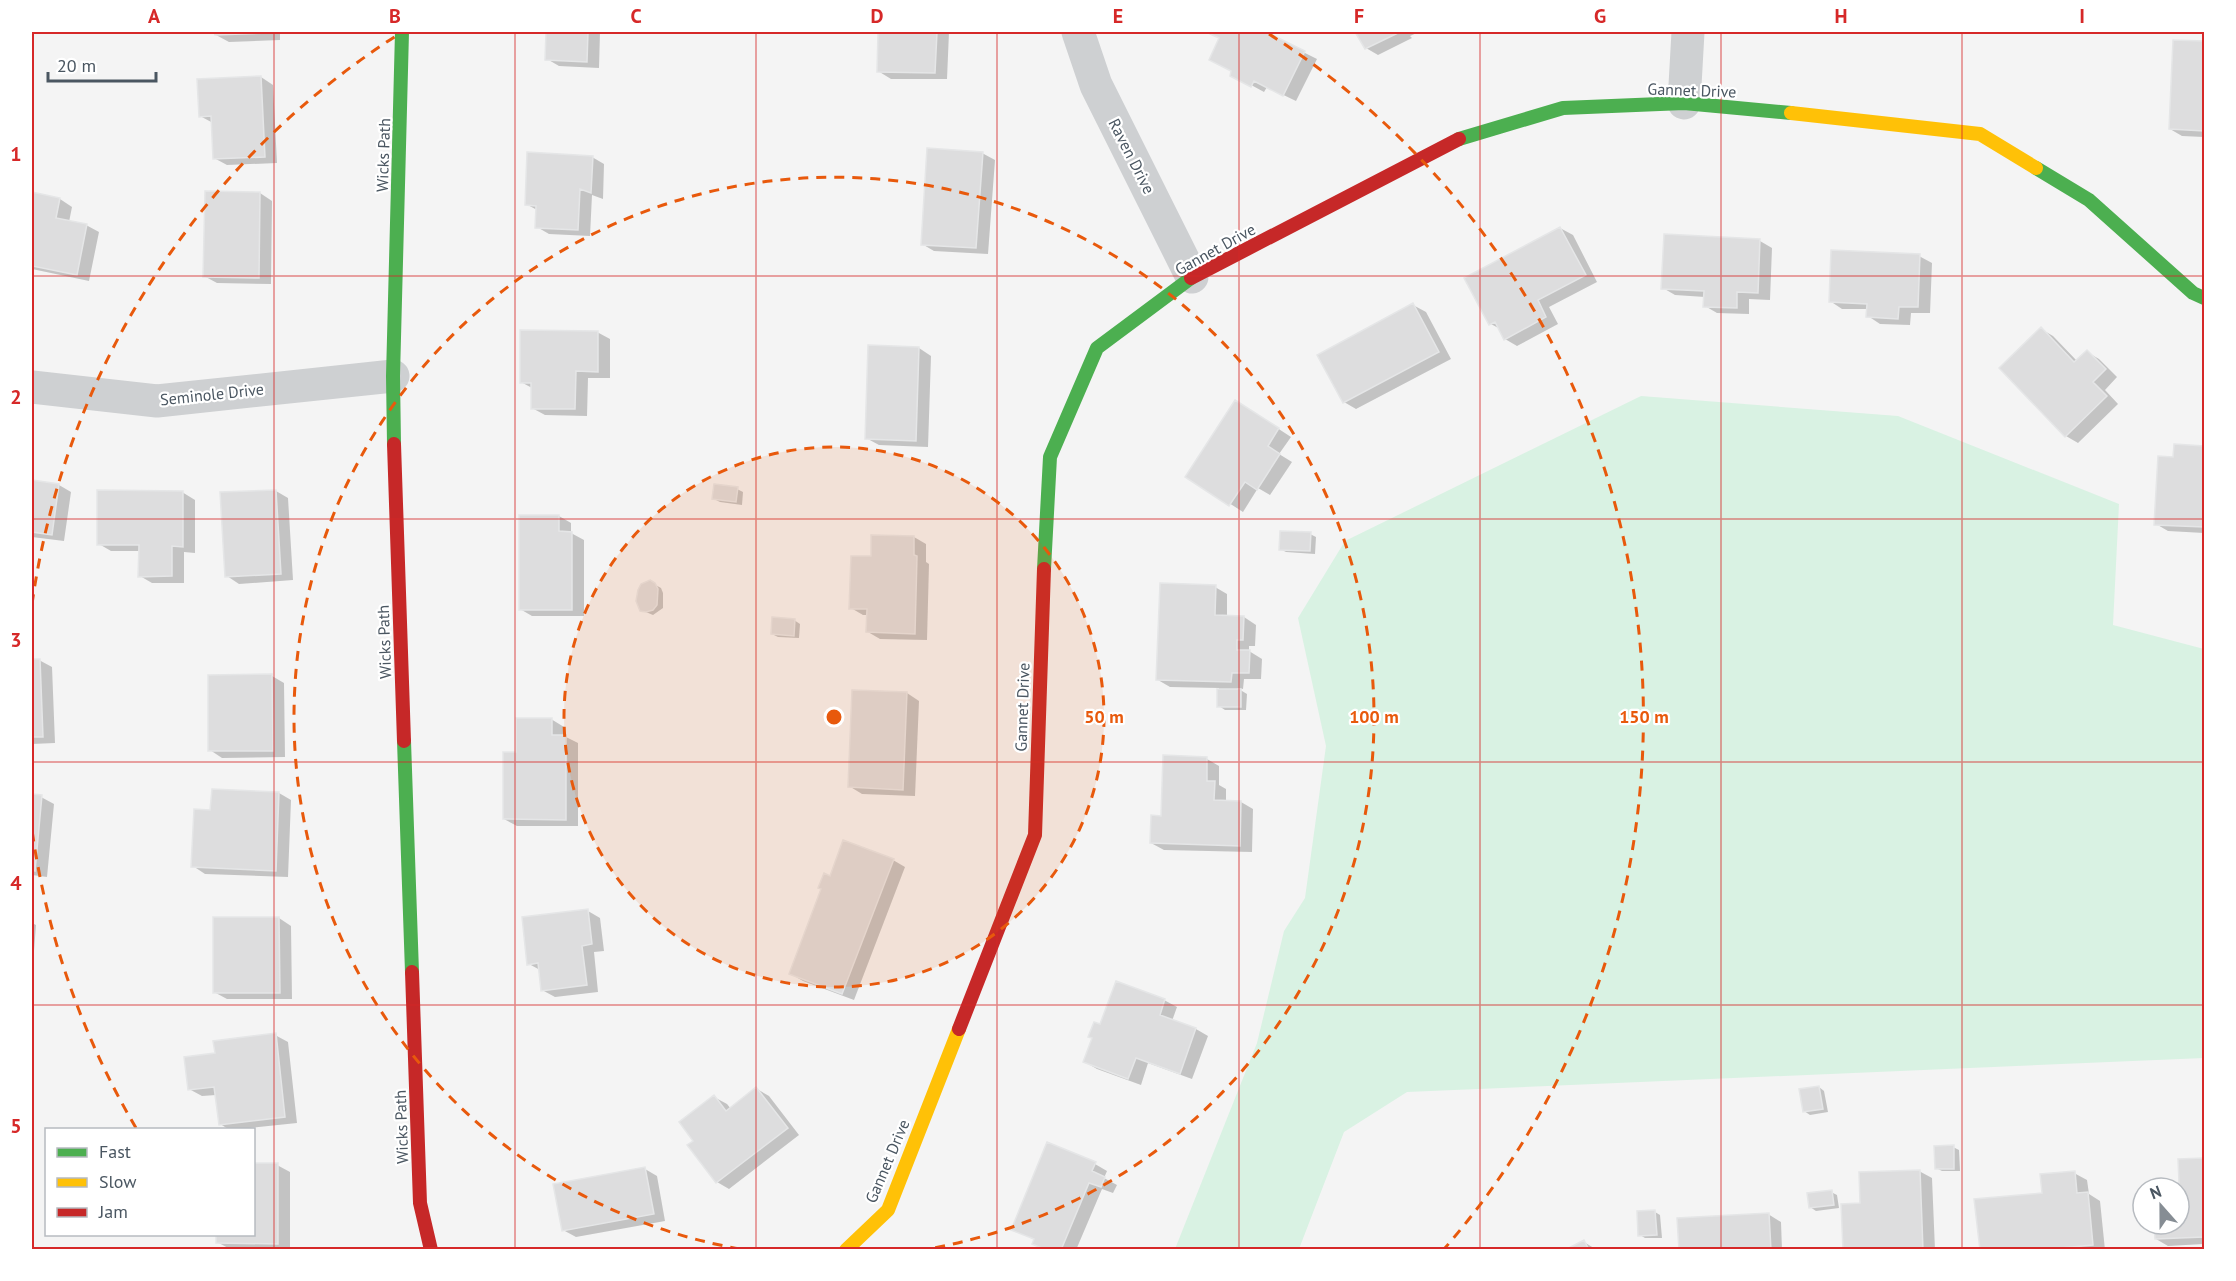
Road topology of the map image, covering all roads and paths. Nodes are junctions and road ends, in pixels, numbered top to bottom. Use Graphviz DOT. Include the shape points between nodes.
graph roads {
  1 [pos="402,32"];
  2 [pos="1078,32"];
  3 [pos="1688,32"];
  4 [pos="1684,103"];
  5 [pos="1192,277"];
  6 [pos="2205,298"];
  7 [pos="393,376"];
  8 [pos="32,387"];
  9 [pos="430,1250"];
  10 [pos="846,1250"];
  1 -- 7 [label="street, Wicks Path"];
  2 -- 5 [label="street, Raven Drive" via="1096,86"];
  3 -- 4 [label="street"];
  4 -- 5 [label="street, Gannet Drive" via="1563,108 1463,137"];
  4 -- 6 [label="street, Gannet Drive" via="1980,134 2089,200 2193,293"];
  5 -- 10 [label="street, Gannet Drive" via="1097,348 1050,457 1035,835 888,1210"];
  7 -- 8 [label="street, Seminole Drive" via="157,401"];
  7 -- 9 [label="street, Wicks Path" via="420,1203"];
}
